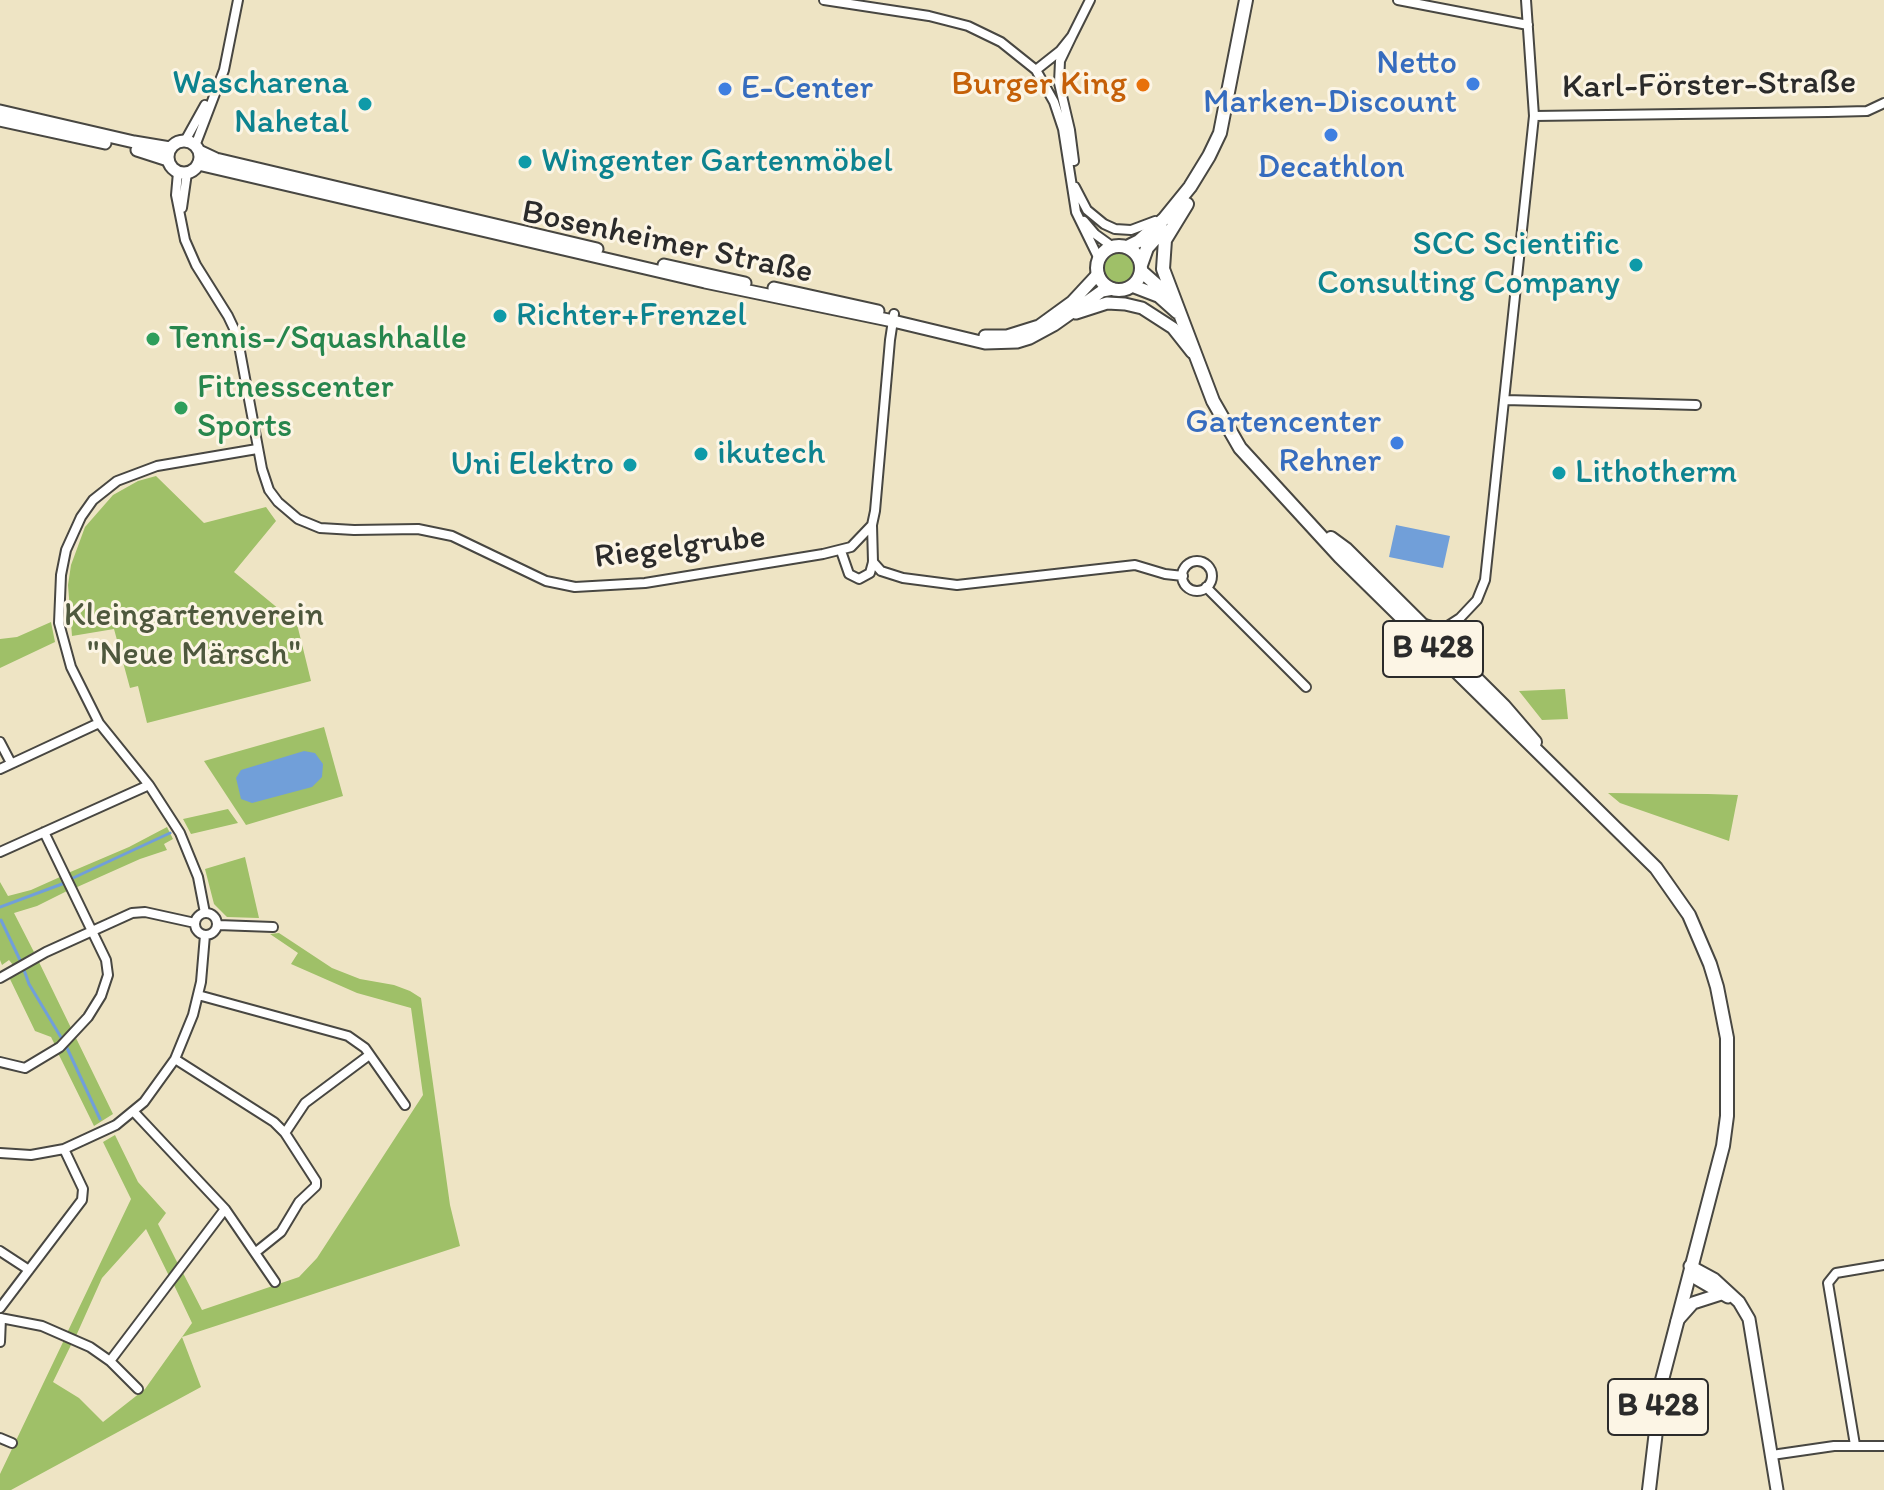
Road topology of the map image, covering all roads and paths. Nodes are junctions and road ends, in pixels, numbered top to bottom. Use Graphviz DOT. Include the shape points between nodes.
graph roads {
  1 [pos="238,0"];
  2 [pos="824,0"];
  3 [pos="1090,0"];
  4 [pos="1246,0"];
  5 [pos="1398,0"];
  6 [pos="1526,0"];
  7 [pos="1528,25"];
  8 [pos="1072,36"];
  9 [pos="1036,70"];
  10 [pos="1884,103"];
  11 [pos="0,111"];
  12 [pos="1534,116"];
  13 [pos="0,120"];
  14 [pos="194,151"];
  15 [pos="169,154"];
  16 [pos="182,172"];
  17 [pos="1073,183"];
  18 [pos="1185,200"];
  19 [pos="1113,247"];
  20 [pos="1127,247"];
  21 [pos="1099,259"];
  22 [pos="1141,268"];
  23 [pos="1098,274"];
  24 [pos="1133,286"];
  25 [pos="1113,289"];
  26 [pos="1179,311"];
  27 [pos="1065,317"];
  28 [pos="894,318"];
  29 [pos="1198,361"];
  30 [pos="1505,400"];
  31 [pos="1696,405"];
  32 [pos="257,449"];
  33 [pos="1309,521"];
  34 [pos="872,525"];
  35 [pos="841,551"];
  36 [pos="873,562"];
  37 [pos="1183,576"];
  38 [pos="1206,587"];
  39 [pos="1460,618"];
  40 [pos="1417,620"];
  41 [pos="1459,661"];
  42 [pos="1306,687"];
  43 [pos="99,723"];
  44 [pos="0,742"];
  45 [pos="11,763"];
  46 [pos="0,769"];
  47 [pos="1561,773"];
  48 [pos="149,785"];
  49 [pos="44,832"];
  50 [pos="0,852"];
  51 [pos="205,913"];
  52 [pos="195,923"];
  53 [pos="218,925"];
  54 [pos="273,927"];
  55 [pos="92,931"];
  56 [pos="205,935"];
  57 [pos="0,978"];
  58 [pos="198,995"];
  59 [pos="368,1056"];
  60 [pos="175,1059"];
  61 [pos="0,1062"];
  62 [pos="405,1105"];
  63 [pos="134,1112"];
  64 [pos="285,1133"];
  65 [pos="64,1149"];
  66 [pos="0,1153"];
  67 [pos="225,1209"];
  68 [pos="0,1251"];
  69 [pos="256,1252"];
  70 [pos="1884,1265"];
  71 [pos="1690,1266"];
  72 [pos="29,1270"];
  73 [pos="275,1282"];
  74 [pos="1721,1294"];
  75 [pos="1739,1302"];
  76 [pos="0,1308"];
  77 [pos="1,1318"];
  78 [pos="1674,1325"];
  79 [pos="0,1342"];
  80 [pos="110,1361"];
  81 [pos="138,1389"];
  82 [pos="0,1438"];
  83 [pos="12,1443"];
  84 [pos="1855,1445"];
  85 [pos="1884,1446"];
  86 [pos="1772,1455"];
  87 [pos="1649,1490"];
  88 [pos="1777,1490"];
  1 -- 14 [label="street" via="228,51"];
  2 -- 9 [label="street" via="968,26 1009,46"];
  3 -- 8 [label="street"];
  4 -- 18 [label="main road, B 428" via="1220,133"];
  5 -- 7 [label="street"];
  6 -- 7 [label="street"];
  7 -- 12 [label="street"];
  8 -- 9 [label="street"];
  8 -- 17 [label="street" via="1060,61 1059,83 1070,130"];
  9 -- 17 [label="street" via="1063,129"];
  10 -- 12 [label="street, Karl-Förster-Straße" via="1867,111"];
  11 -- 15 [label="street"];
  12 -- 30 [label="street"];
  13 -- 15 [label="street"];
  14 -- 15 [label="street" via="176,143"];
  14 -- 16 [label="street"];
  14 -- 28 [label="street, Bosenheimer Straße" via="697,280"];
  15 -- 16 [label="street"];
  16 -- 32 [label="street, Riegelgrube" via="176,195 185,240 237,335"];
  17 -- 18 [label="street" via="1087,210 1115,229 1144,227"];
  17 -- 19 [label="street" via="1087,226"];
  17 -- 21 [label="street" via="1079,221"];
  18 -- 20 [label="main road, B 428"];
  18 -- 22 [label="main road, B 428" via="1147,248"];
  18 -- 26 [label="main road, B 428" via="1162,249 1163,269"];
  19 -- 20 [label="main road"];
  19 -- 21 [label="main road"];
  20 -- 22 [label="main road"];
  21 -- 23 [label="main road"];
  22 -- 24 [label="main road"];
  22 -- 26 [label="main road, B 428"];
  23 -- 25 [label="main road"];
  23 -- 28 [label="street, Bosenheimer Straße" via="1053,317 1007,336"];
  24 -- 25 [label="main road"];
  24 -- 26 [label="main road"];
  25 -- 27 [label="street, Bosenheimer Straße"];
  26 -- 29 [label="main road, B 428"];
  27 -- 28 [label="street, Bosenheimer Straße" via="1030,338 998,344"];
  27 -- 29 [label="street" via="1107,303 1142,308 1173,328"];
  28 -- 34 [label="street"];
  29 -- 33 [label="main road, B 428" via="1240,448"];
  30 -- 31 [label="street"];
  30 -- 39 [label="street" via="1485,580 1477,600"];
  32 -- 35 [label="street, Riegelgrube" via="269,490 298,519 320,528 418,529 452,536 546,581 575,587 645,583"];
  32 -- 43 [label="street" via="138,472 106,488 81,517 66,550 59,623 71,667"];
  33 -- 40 [label="main road, B 428" via="1346,549"];
  33 -- 47 [label="main road, B 428"];
  34 -- 35 [label="street"];
  34 -- 36 [label="street"];
  35 -- 36 [label="street" via="849,574 859,579 870,573"];
  36 -- 37 [label="street" via="881,571 903,578 957,585 1135,565"];
  37 -- 38 [label="street" via="1192,589"];
  37 -- 38 [label="street" via="1192,562 1205,563 1212,577"];
  38 -- 42 [label="street"];
  39 -- 40 [label="street" via="1443,629"];
  39 -- 41 [label="street" via="1452,644"];
  40 -- 41 [label="main road, B 428"];
  41 -- 47 [label="main road, B 428"];
  43 -- 45 [label="street"];
  43 -- 48 [label="street"];
  44 -- 45 [label="street"];
  45 -- 46 [label="street"];
  47 -- 71 [label="main road, B 428" via="1673,889 1696,929 1717,987 1727,1038 1727,1116"];
  48 -- 49 [label="street"];
  48 -- 51 [label="street" via="188,850"];
  49 -- 50 [label="street"];
  49 -- 55 [label="street"];
  51 -- 52 [label="street"];
  51 -- 53 [label="street"];
  52 -- 55 [label="street" via="137,912"];
  52 -- 56 [label="street"];
  53 -- 54 [label="street"];
  53 -- 56 [label="street"];
  55 -- 57 [label="street"];
  55 -- 61 [label="street" via="108,975 88,1017 70,1038 30,1067"];
  56 -- 58 [label="street"];
  58 -- 59 [label="street" via="348,1036"];
  58 -- 60 [label="street"];
  59 -- 62 [label="street"];
  59 -- 64 [label="street" via="305,1103"];
  60 -- 63 [label="street"];
  60 -- 64 [label="street"];
  63 -- 65 [label="street"];
  63 -- 67 [label="street"];
  64 -- 69 [label="street" via="316,1186 281,1232"];
  65 -- 66 [label="street"];
  65 -- 72 [label="street" via="83,1189 82,1200"];
  67 -- 69 [label="street"];
  67 -- 80 [label="street"];
  68 -- 72 [label="street"];
  69 -- 73 [label="street"];
  70 -- 84 [label="street" via="1836,1273 1828,1283"];
  71 -- 74 [label="street" via="1697,1279"];
  71 -- 75 [label="street"];
  71 -- 78 [label="main road, B 428"];
  72 -- 76 [label="street"];
  74 -- 75 [label="street"];
  74 -- 78 [label="street" via="1693,1303"];
  75 -- 86 [label="street" via="1753,1331"];
  77 -- 79 [label="street"];
  77 -- 80 [label="street" via="65,1334"];
  78 -- 87 [label="main road, B 428"];
  80 -- 81 [label="street"];
  82 -- 83 [label="street"];
  84 -- 85 [label="street"];
  84 -- 86 [label="street"];
  86 -- 88 [label="street"];
}
